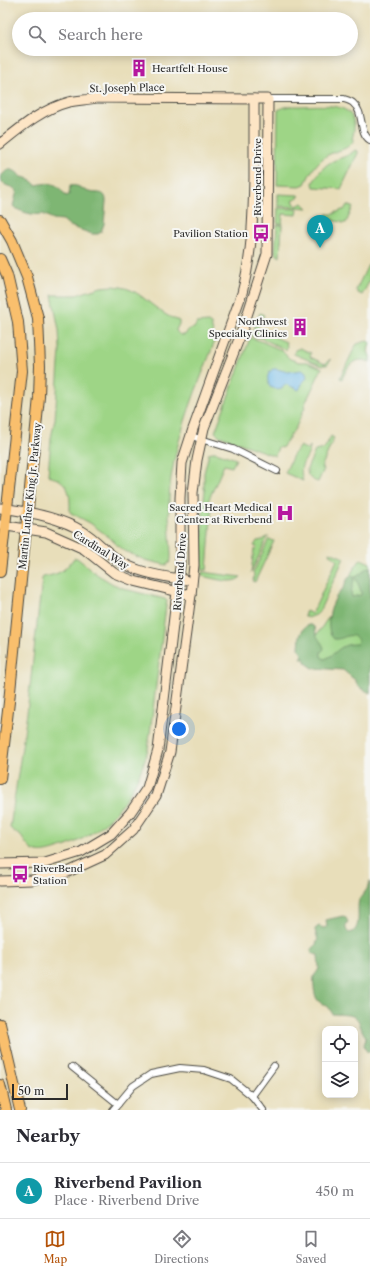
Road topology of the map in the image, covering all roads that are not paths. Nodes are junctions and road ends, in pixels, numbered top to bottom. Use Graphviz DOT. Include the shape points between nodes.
graph roads {
  1 [pos="254,98"];
  2 [pos="268,99"];
  3 [pos="370,140"];
  4 [pos="0,144"];
  5 [pos="0,220"];
  6 [pos="0,259"];
  7 [pos="191,436"];
  8 [pos="202,440"];
  9 [pos="277,471"];
  10 [pos="3,508"];
  11 [pos="28,513"];
  12 [pos="2,525"];
  13 [pos="26,529"];
  14 [pos="0,572"];
  15 [pos="179,579"];
  16 [pos="192,582"];
  17 [pos="177,592"];
  18 [pos="191,595"];
  19 [pos="0,779"];
  20 [pos="0,864"];
  21 [pos="0,881"];
  22 [pos="0,1024"];
  23 [pos="274,1066"];
  24 [pos="72,1067"];
  25 [pos="0,1085"];
  26 [pos="252,1096"];
  27 [pos="118,1104"];
  28 [pos="6,1110"];
  29 [pos="20,1110"];
  30 [pos="113,1110"];
  31 [pos="263,1110"];
  1 -- 2 [label="street, St. Joseph Place"];
  1 -- 4 [label="street, St. Joseph Place" via="97,98 69,102 41,113"];
  1 -- 7 [label="street, Riverbend Drive" via="253,211 248,272"];
  2 -- 3 [label="street" via="344,99 358,109 364,134"];
  2 -- 8 [label="street, Riverbend Drive" via="267,254 241,334 204,428"];
  5 -- 11 [label="main road, Martin Luther King Jr. Parkway" via="27,277 38,318 39,397"];
  6 -- 10 [label="main road" via="7,275 18,322 22,371"];
  7 -- 8 [label="street"];
  7 -- 15 [label="street, Riverbend Drive" via="182,464"];
  8 -- 9 [label="street" via="233,449"];
  8 -- 16 [label="street, Riverbend Drive" via="194,493"];
  10 -- 11 [label="street, Cardinal Way"];
  10 -- 12 [label="main road"];
  11 -- 13 [label="main road, Martin Luther King Jr. Parkway"];
  11 -- 15 [label="street, Cardinal Way" via="61,521 82,530 133,568"];
  12 -- 13 [label="street, Cardinal Way"];
  12 -- 14 [label="main road"];
  13 -- 17 [label="street, Cardinal Way" via="46,532 84,549 114,573"];
  13 -- 19 [label="main road, Martin Luther King Jr. Parkway"];
  15 -- 16 [label="street, Cardinal Way"];
  15 -- 17 [label="street, Riverbend Drive"];
  16 -- 18 [label="street, Riverbend Drive"];
  17 -- 18 [label="street, Cardinal Way"];
  17 -- 20 [label="street, Riverbend Drive" via="158,750 147,788 130,813 111,834 81,852 45,863"];
  18 -- 21 [label="street, Riverbend Drive" via="170,752 156,796 133,830 105,854 68,872 32,880"];
  22 -- 29 [label="main road"];
  23 -- 26 [label="street"];
  24 -- 27 [label="street"];
  25 -- 28 [label="main road"];
  26 -- 27 [label="street" via="231,1079 204,1070 180,1068 151,1074 133,1086"];
  26 -- 31 [label="street"];
  27 -- 30 [label="street"];
}
